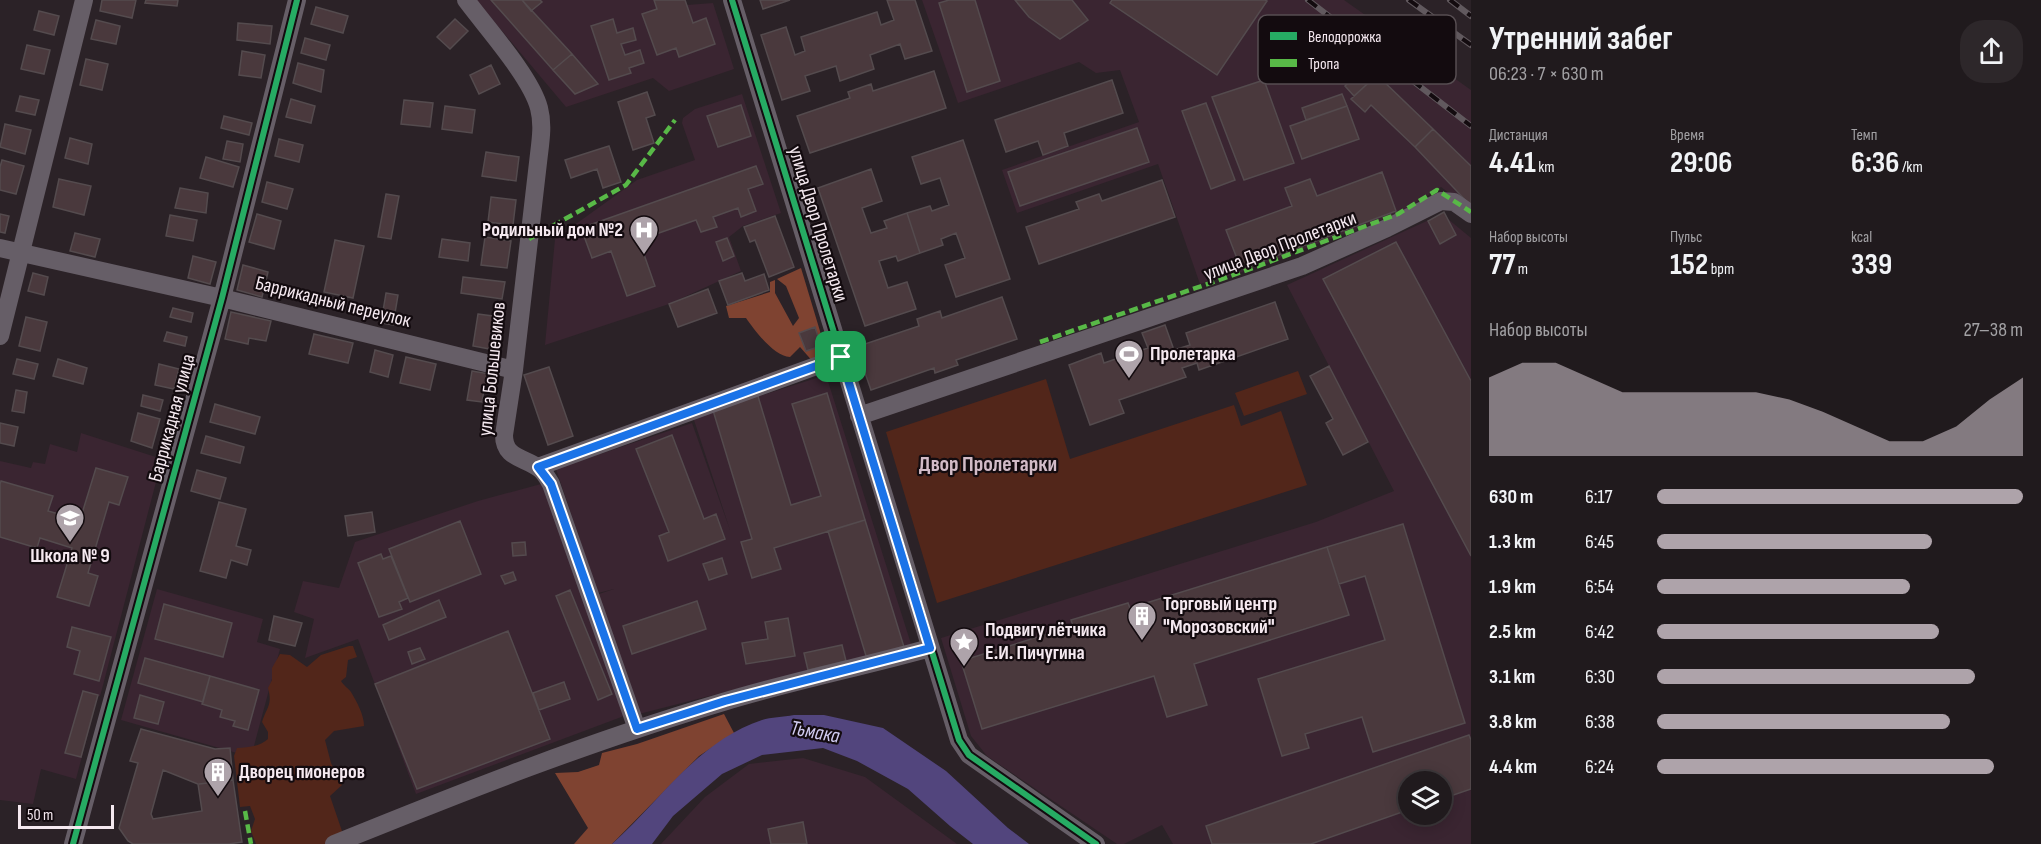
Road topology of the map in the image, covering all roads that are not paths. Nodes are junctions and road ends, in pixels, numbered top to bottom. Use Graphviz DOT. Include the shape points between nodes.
graph roads {
  1 [pos="84,0"];
  2 [pos="297,0"];
  3 [pos="465,0"];
  4 [pos="732,0"];
  5 [pos="1471,214"];
  6 [pos="0,248"];
  7 [pos="21,253"];
  8 [pos="222,298"];
  9 [pos="0,336"];
  10 [pos="841,357"];
  11 [pos="514,370"];
  12 [pos="859,416"];
  13 [pos="538,467"];
  14 [pos="930,648"];
  15 [pos="637,729"];
  16 [pos="73,844"];
  17 [pos="334,844"];
  18 [pos="1096,844"];
  1 -- 7 [label="street"];
  2 -- 8 [label="street, Баррикадная улица"];
  3 -- 11 [label="street, улица Большевиков" via="528,83 540,115"];
  4 -- 10 [label="street, улица Двор Пролетарки"];
  5 -- 12 [label="street, улица Двор Пролетарки" via="1454,202 1441,201 1302,266"];
  6 -- 7 [label="street, Баррикадный переулок"];
  7 -- 8 [label="street, Баррикадный переулок"];
  7 -- 9 [label="street"];
  8 -- 11 [label="street, Баррикадный переулок"];
  8 -- 16 [label="street, Баррикадная улица"];
  10 -- 12 [label="street, улица Двор Пролетарки"];
  10 -- 13 [label="street"];
  11 -- 13 [label="street, улица Большевиков" via="504,443 512,455"];
  12 -- 14 [label="street, улица Двор Пролетарки"];
  13 -- 15 [label="street" via="551,484"];
  14 -- 15 [label="street" via="725,701"];
  14 -- 18 [label="street, улица Двор Пролетарки" via="964,749"];
  15 -- 17 [label="street"];
}
